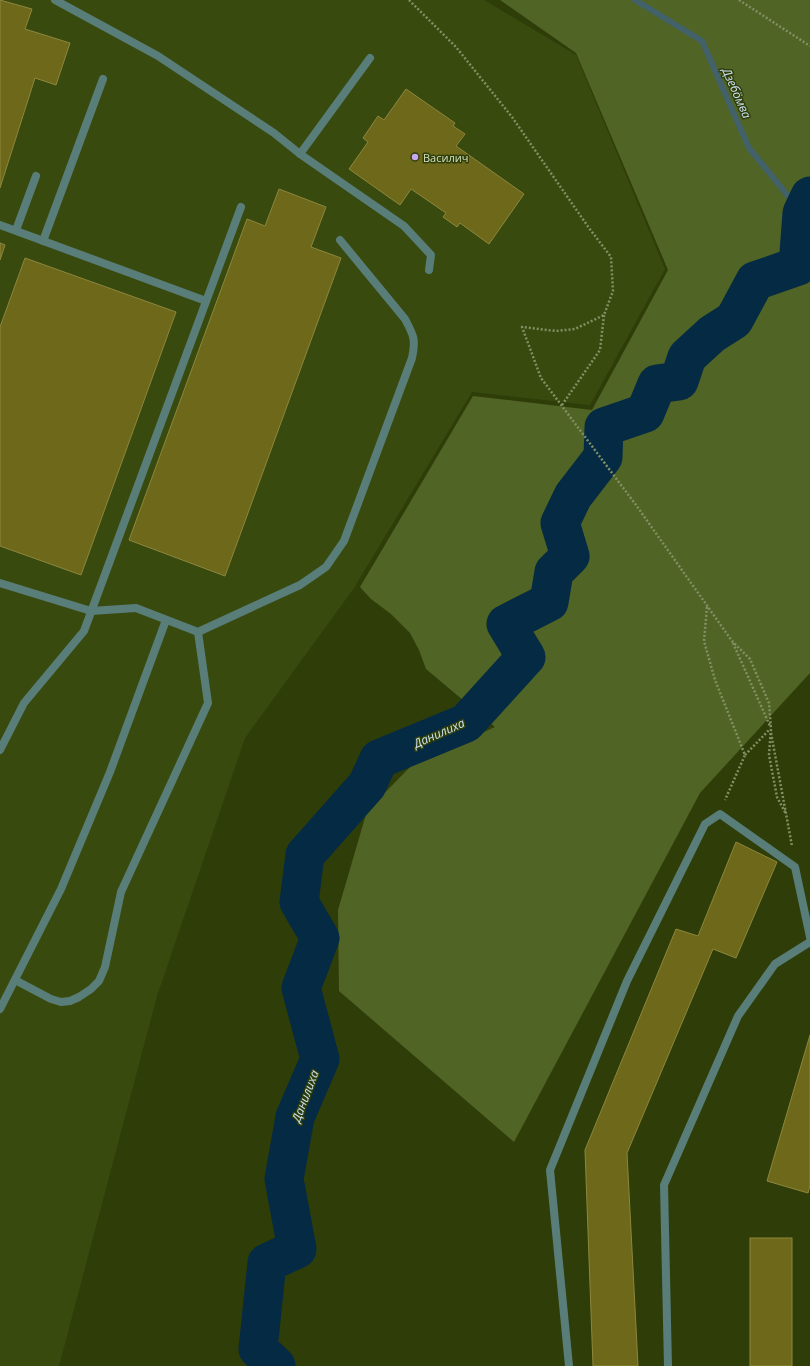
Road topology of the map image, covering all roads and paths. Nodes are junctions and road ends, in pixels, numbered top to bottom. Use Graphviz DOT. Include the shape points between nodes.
graph roads {
  1 [pos="409,0"];
  2 [pos="739,0"];
  3 [pos="58,1"];
  4 [pos="810,46"];
  5 [pos="370,58"];
  6 [pos="103,79"];
  7 [pos="300,154"];
  8 [pos="36,176"];
  9 [pos="241,207"];
  10 [pos="0,225"];
  11 [pos="16,230"];
  12 [pos="43,240"];
  13 [pos="340,240"];
  14 [pos="429,270"];
  15 [pos="206,301"];
  16 [pos="604,315"];
  17 [pos="562,405"];
  18 [pos="0,583"];
  19 [pos="707,606"];
  20 [pos="91,611"];
  21 [pos="166,620"];
  22 [pos="198,632"];
  23 [pos="732,641"];
  24 [pos="771,729"];
  25 [pos="0,750"];
  26 [pos="744,755"];
  27 [pos="720,814"];
  28 [pos="786,814"];
  29 [pos="796,867"];
  30 [pos="810,936"];
  31 [pos="810,942"];
  32 [pos="15,980"];
  33 [pos="0,1009"];
  34 [pos="569,1366"];
  35 [pos="668,1366"];
  1 -- 16 [label="path" via="456,47 512,117 611,256 613,291"];
  2 -- 4 [label="path"];
  3 -- 7 [label="lane" via="158,56 274,133"];
  5 -- 7 [label="lane"];
  6 -- 12 [label="lane"];
  7 -- 14 [label="lane" via="404,226 431,255"];
  8 -- 11 [label="lane"];
  9 -- 15 [label="lane"];
  10 -- 11 [label="lane"];
  11 -- 12 [label="lane"];
  12 -- 15 [label="lane"];
  13 -- 22 [label="lane" via="405,319 415,344 412,358 344,541 326,567 300,585"];
  15 -- 20 [label="lane"];
  16 -- 17 [label="path" via="600,350"];
  16 -- 17 [label="path" via="575,329 556,331 522,327 542,378"];
  17 -- 19 [label="path"];
  18 -- 20 [label="lane"];
  19 -- 23 [label="path"];
  19 -- 26 [label="path" via="704,641 715,680"];
  20 -- 21 [label="lane" via="136,608"];
  20 -- 25 [label="lane" via="84,631 24,703"];
  21 -- 22 [label="lane"];
  21 -- 32 [label="lane" via="110,772 61,889"];
  22 -- 32 [label="lane" via="208,703 121,892 100,981 79,997 61,1002"];
  23 -- 24 [label="path"];
  23 -- 24 [label="path" via="750,659 769,703"];
  24 -- 26 [label="path"];
  24 -- 28 [label="path"];
  24 -- 28 [label="path" via="769,755 777,797"];
  26 -- 27 [label="path"];
  27 -- 29 [label="lane"];
  27 -- 34 [label="lane" via="705,824 627,981 550,1170"];
  28 -- 29 [label="path"];
  29 -- 30 [label="lane"];
  31 -- 35 [label="lane" via="775,964 738,1016 664,1185"];
  32 -- 33 [label="lane"];
}
